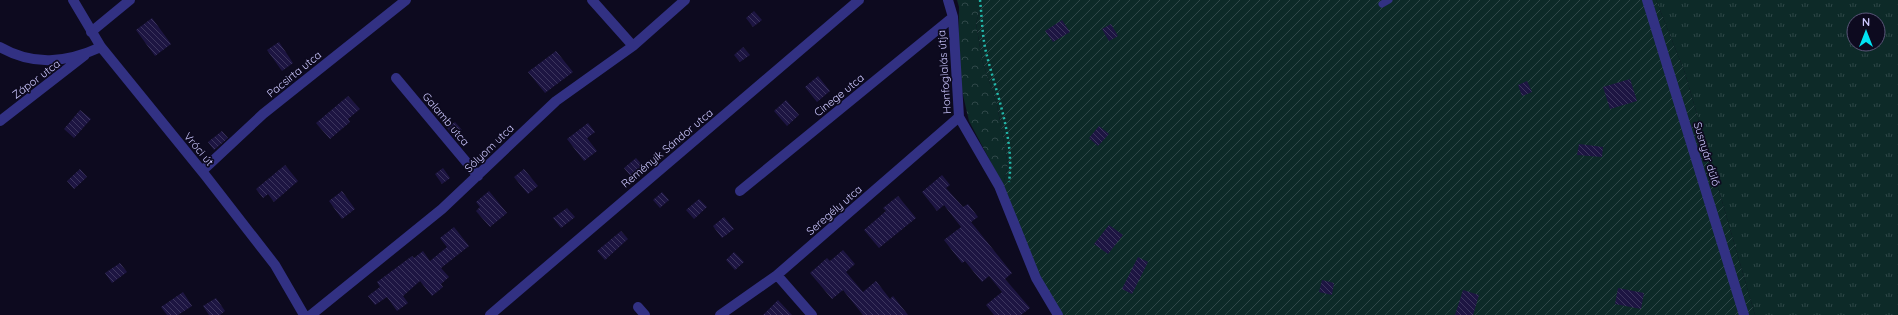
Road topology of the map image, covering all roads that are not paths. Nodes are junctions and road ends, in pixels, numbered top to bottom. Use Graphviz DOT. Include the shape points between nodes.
graph roads {
  1 [pos="74,0"];
  2 [pos="130,0"];
  3 [pos="406,0"];
  4 [pos="592,0"];
  5 [pos="685,0"];
  6 [pos="859,0"];
  7 [pos="948,0"];
  8 [pos="1389,0"];
  9 [pos="1647,0"];
  10 [pos="1382,4"];
  11 [pos="952,17"];
  12 [pos="91,32"];
  13 [pos="633,46"];
  14 [pos="0,47"];
  15 [pos="101,47"];
  16 [pos="85,55"];
  17 [pos="396,78"];
  18 [pos="959,117"];
  19 [pos="0,120"];
  20 [pos="202,171"];
  21 [pos="478,176"];
  22 [pos="740,191"];
  23 [pos="778,275"];
  24 [pos="638,307"];
  25 [pos="304,315"];
  26 [pos="311,315"];
  27 [pos="490,315"];
  28 [pos="645,315"];
  29 [pos="720,315"];
  30 [pos="812,315"];
  31 [pos="1058,315"];
  32 [pos="1744,315"];
  1 -- 12 [label="street, Vróci út"];
  2 -- 12 [label="street"];
  3 -- 20 [label="street, Pacsirta utca" via="263,114"];
  4 -- 13 [label="street"];
  5 -- 13 [label="street, Sólyom utca"];
  6 -- 27 [label="street, Reményik Sándor utca"];
  7 -- 11 [label="street, Honfoglalás útja"];
  8 -- 10 [label="lane"];
  9 -- 32 [label="street, Susnyár dűlő"];
  11 -- 18 [label="street, Honfoglalás útja"];
  11 -- 22 [label="street, Cinege utca"];
  12 -- 15 [label="street, Vróci út"];
  13 -- 21 [label="street, Sólyom utca" via="556,102"];
  14 -- 16 [label="street" via="16,56 36,60"];
  15 -- 16 [label="street"];
  15 -- 20 [label="street, Vróci út"];
  16 -- 19 [label="street, Zápor utca"];
  17 -- 21 [label="street, Galamb utca"];
  18 -- 23 [label="street, Seregély utca"];
  18 -- 31 [label="street, Honfoglalás útja" via="1007,202 1036,278"];
  20 -- 25 [label="street, Vróci út" via="275,265"];
  21 -- 26 [label="street, Sólyom utca" via="442,209"];
  23 -- 29 [label="street, Seregély utca"];
  23 -- 30 [label="street"];
  24 -- 28 [label="street"];
}
